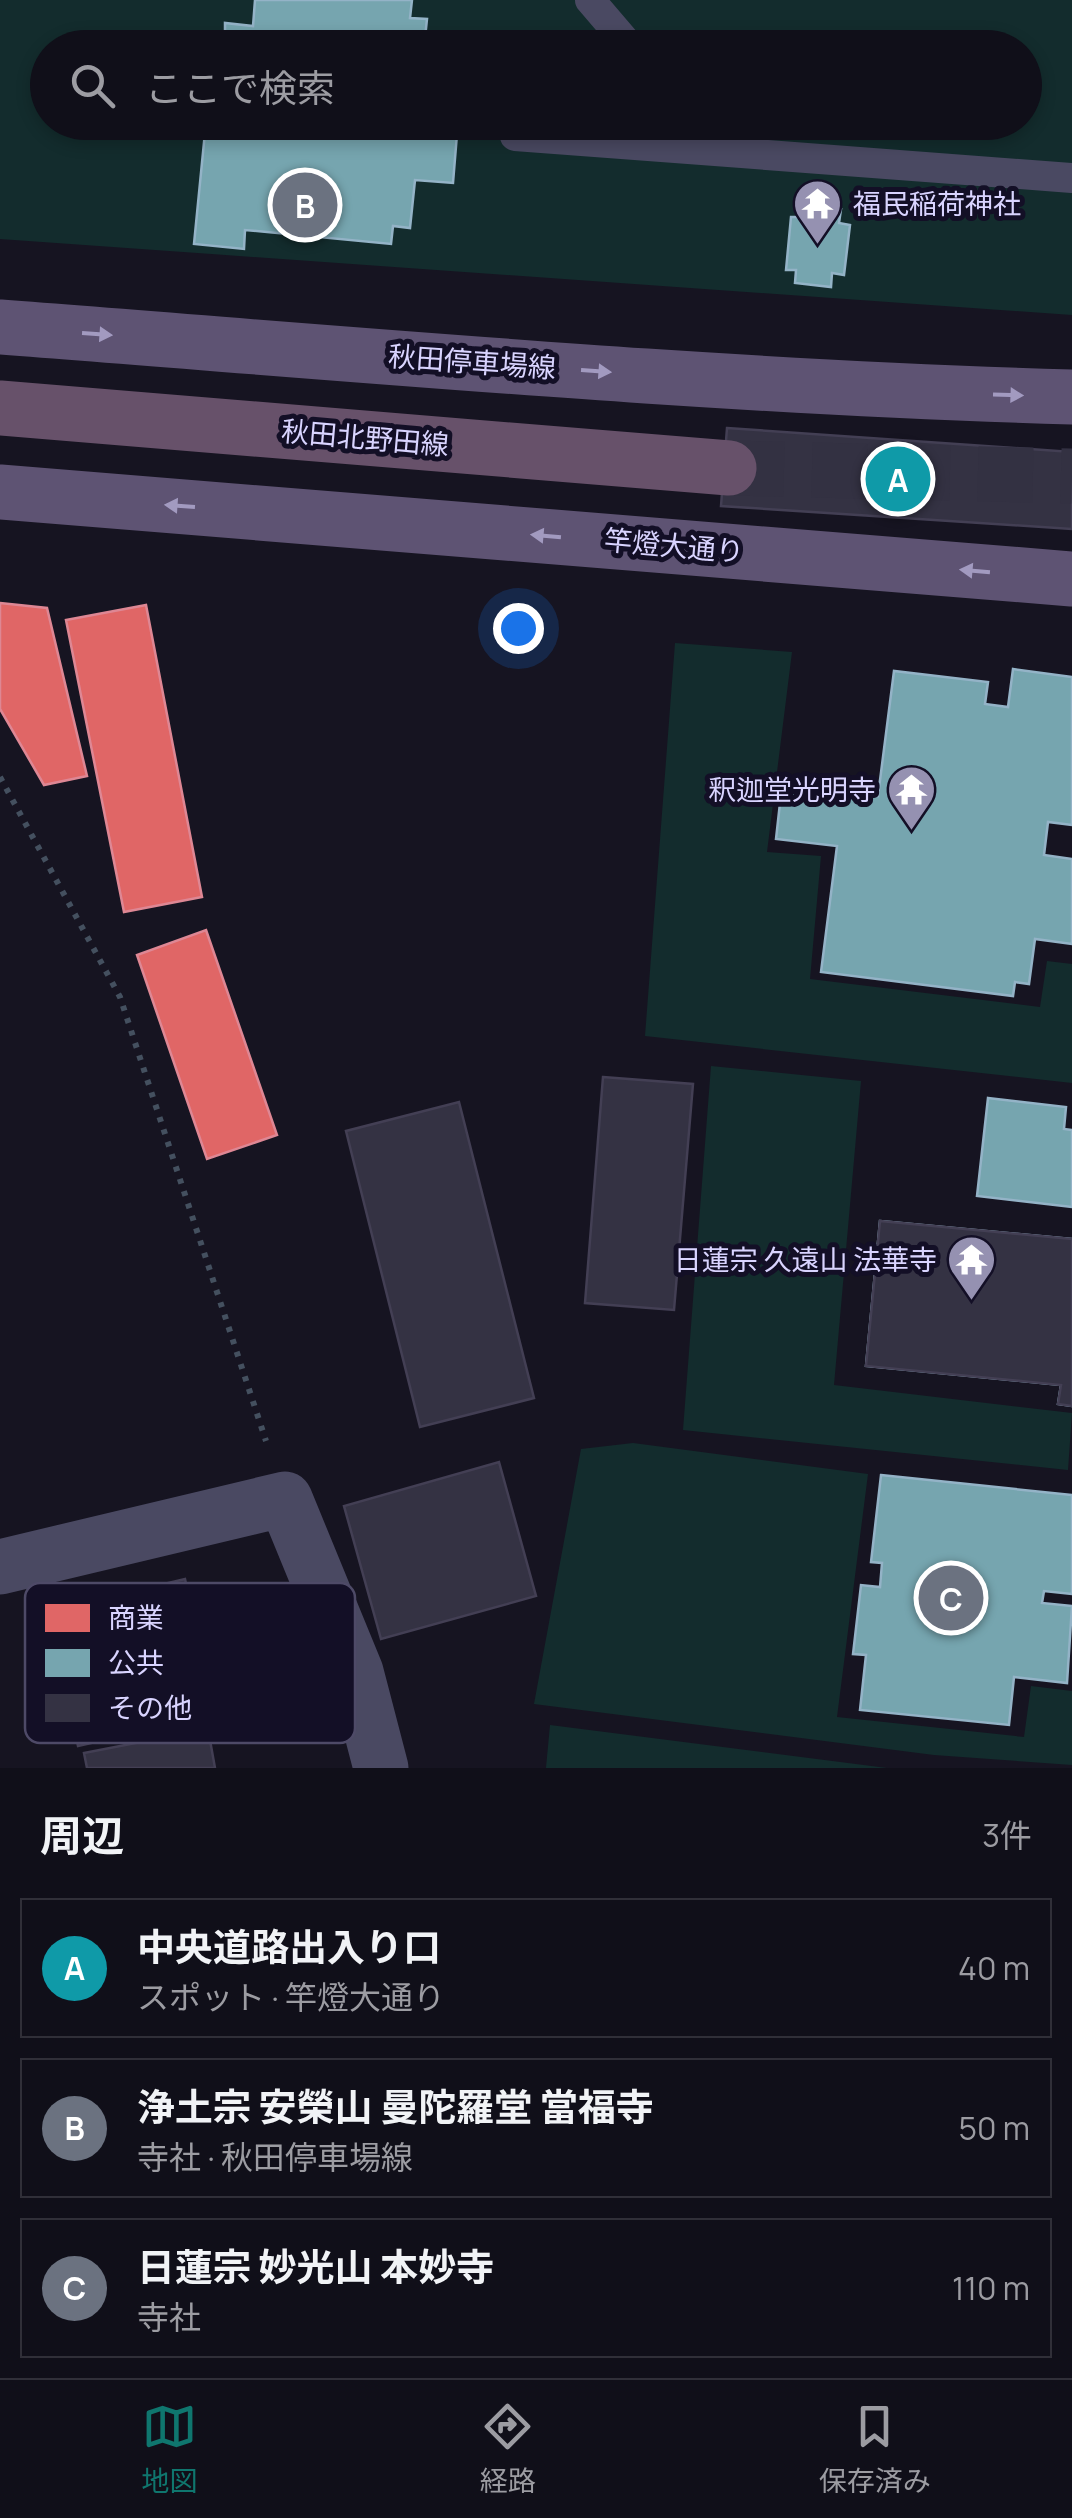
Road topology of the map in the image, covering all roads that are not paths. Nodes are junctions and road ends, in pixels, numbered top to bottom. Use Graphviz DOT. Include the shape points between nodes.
graph roads {
  1 [pos="590,0"];
  2 [pos="615,30"];
  3 [pos="569,140"];
  4 [pos="709,140"];
  5 [pos="718,151"];
  6 [pos="1072,178"];
  7 [pos="0,327"];
  8 [pos="1072,397"];
  9 [pos="0,408"];
  10 [pos="730,468"];
  11 [pos="0,492"];
  12 [pos="1072,579"];
  13 [pos="0,1567"];
  14 [pos="319,1583"];
  15 [pos="355,1670"];
  16 [pos="381,1768"];
  1 -- 2 [label="lane"];
  3 -- 5 [label="lane"];
  4 -- 5 [label="lane"];
  5 -- 6 [label="lane"];
  7 -- 8 [label="main road, 秋田停車場線, one-way" via="472,363"];
  9 -- 10 [label="highway, 秋田北野田線"];
  12 -- 11 [label="main road, 竿燈大通り, one-way"];
  13 -- 14 [label="street" via="285,1499"];
  15 -- 16 [label="street"];
}
